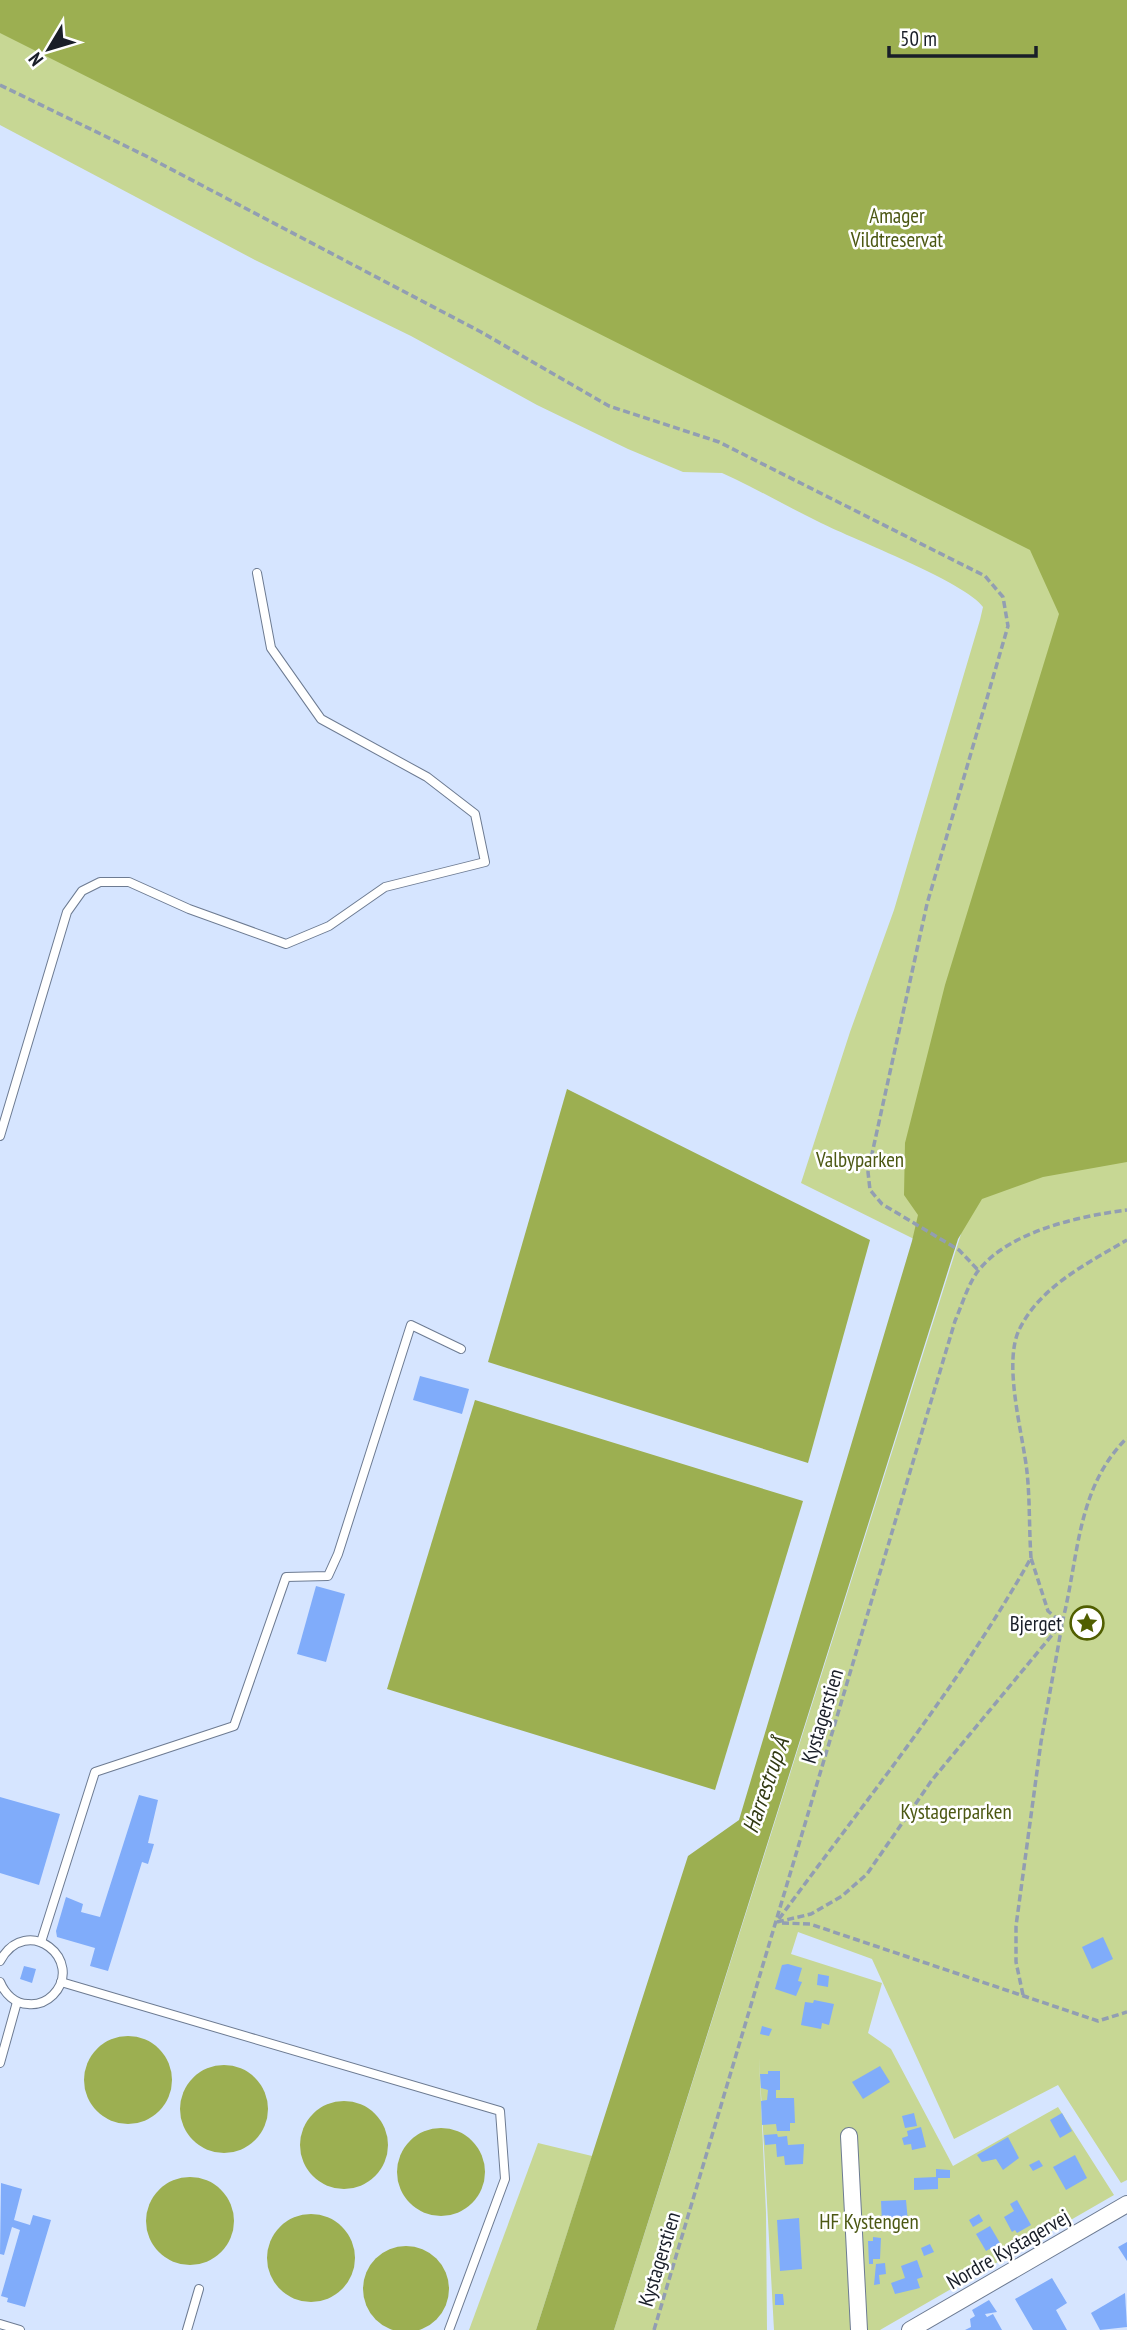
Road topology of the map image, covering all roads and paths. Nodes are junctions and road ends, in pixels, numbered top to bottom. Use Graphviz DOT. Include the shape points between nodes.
graph roads {
  1 [pos="0,85"];
  2 [pos="257,573"];
  3 [pos="0,1136"];
  4 [pos="1127,1210"];
  5 [pos="1127,1240"];
  6 [pos="979,1271"];
  7 [pos="461,1349"];
  8 [pos="1127,1438"];
  9 [pos="1031,1558"];
  10 [pos="1062,1623"];
  11 [pos="777,1922"];
  12 [pos="41,1941"];
  13 [pos="0,1961"];
  14 [pos="0,1982"];
  15 [pos="61,1982"];
  16 [pos="1023,1995"];
  17 [pos="17,2002"];
  18 [pos="1127,2012"];
  19 [pos="0,2063"];
  20 [pos="849,2136"];
  21 [pos="1127,2204"];
  22 [pos="199,2289"];
  23 [pos="0,2324"];
  24 [pos="20,2330"];
  25 [pos="187,2330"];
  26 [pos="449,2330"];
  27 [pos="654,2330"];
  28 [pos="859,2330"];
  29 [pos="910,2330"];
  1 -- 6 [label="path" via="146,156 609,406 719,442 985,576 1003,597 1008,626 927,904 867,1172 870,1190 882,1205 959,1250"];
  2 -- 3 [label="lane" via="271,648 321,719 427,778 475,814 486,861 385,887 330,926 286,944 129,882 100,882 82,891 67,912"];
  4 -- 6 [label="path, Kystagerstien" via="1078,1217 1017,1240"];
  5 -- 9 [label="path" via="1077,1269 1042,1297 1018,1329 1013,1374 1027,1472"];
  6 -- 11 [label="path, Kystagerstien" via="955,1321"];
  7 -- 12 [label="lane" via="411,1325 328,1576 286,1577 234,1726 95,1772"];
  8 -- 10 [label="path" via="1105,1462 1089,1495"];
  9 -- 10 [label="path" via="1048,1611"];
  9 -- 11 [label="path" via="977,1647"];
  10 -- 11 [label="path" via="932,1780 867,1874 811,1914"];
  10 -- 16 [label="path" via="1016,1926 1016,1962"];
  11 -- 16 [label="path" via="810,1924"];
  11 -- 27 [label="path, Kystagerstien"];
  12 -- 13 [label="lane" via="12,1945"];
  12 -- 15 [label="lane" via="61,1962"];
  14 -- 17 [label="lane"];
  15 -- 17 [label="lane" via="48,1999"];
  15 -- 26 [label="lane" via="500,2111 505,2179"];
  16 -- 18 [label="path" via="1098,2021"];
  17 -- 19 [label="lane"];
  20 -- 28 [label="street"];
  21 -- 29 [label="street, Nordre Kystagervej"];
  22 -- 25 [label="lane"];
  23 -- 24 [label="lane"];
}
